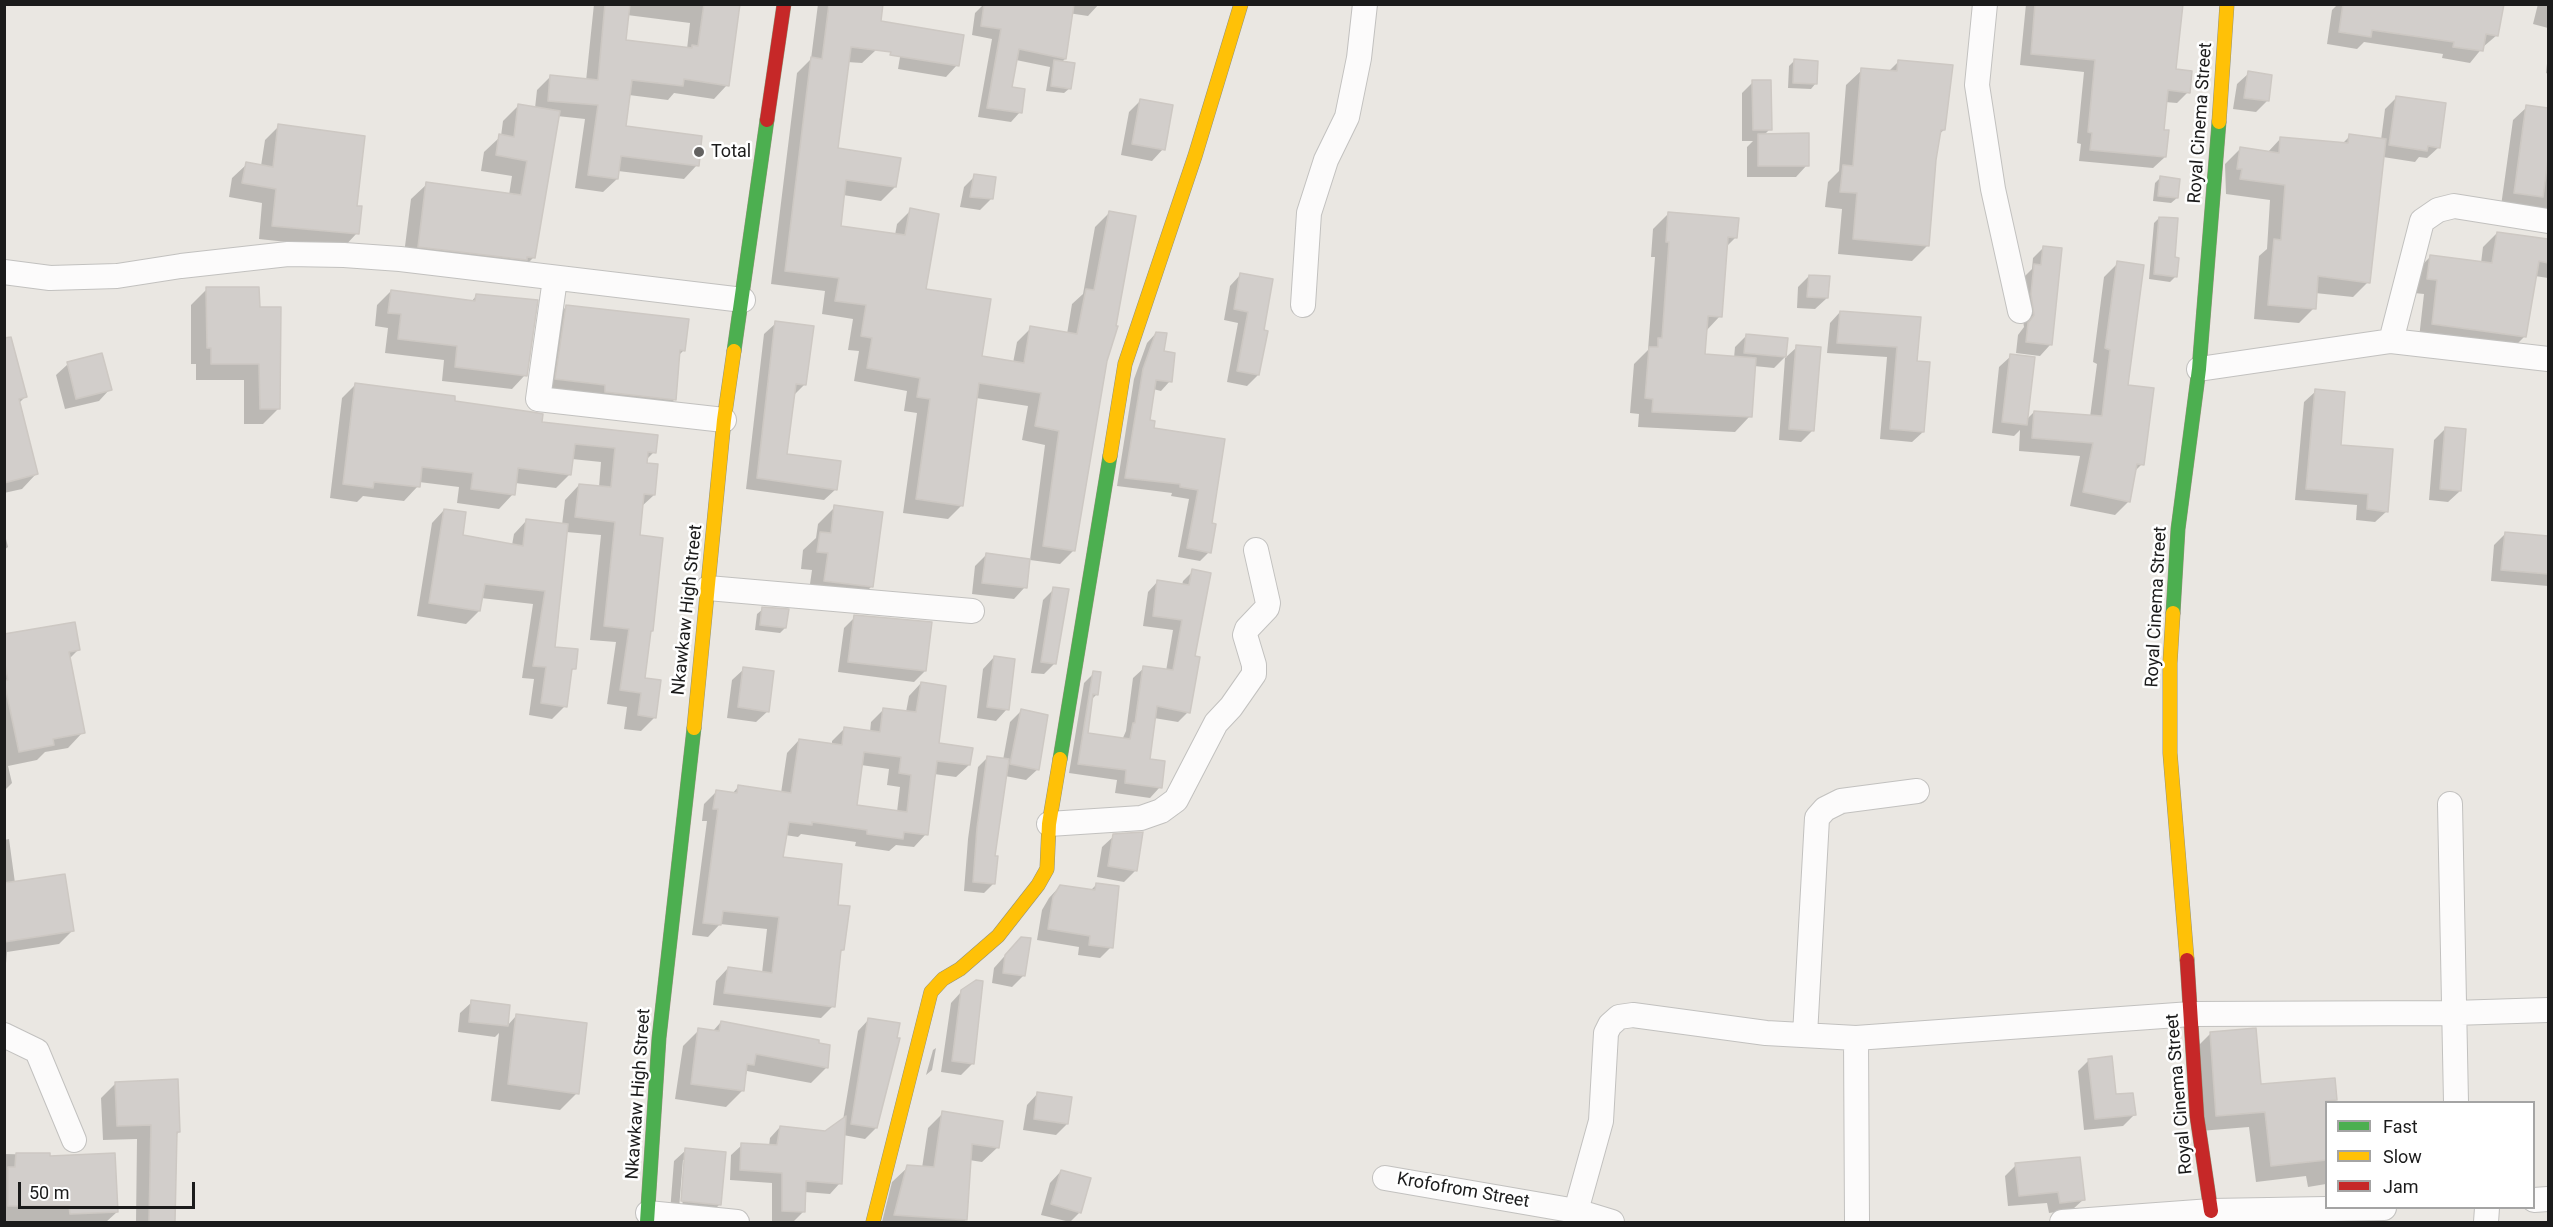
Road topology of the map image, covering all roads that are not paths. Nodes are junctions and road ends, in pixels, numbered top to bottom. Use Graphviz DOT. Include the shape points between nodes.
graph roads {
  1 [pos="784,4"];
  2 [pos="1241,4"];
  3 [pos="1365,4"];
  4 [pos="1985,4"];
  5 [pos="2227,4"];
  6 [pos="2548,220"];
  7 [pos="4,272"];
  8 [pos="555,279"];
  9 [pos="743,300"];
  10 [pos="1303,304"];
  11 [pos="2020,311"];
  12 [pos="2391,340"];
  13 [pos="2548,359"];
  14 [pos="2199,369"];
  15 [pos="724,420"];
  16 [pos="1256,550"];
  17 [pos="708,588"];
  18 [pos="972,611"];
  19 [pos="1917,790"];
  20 [pos="2450,804"];
  21 [pos="1049,824"];
  22 [pos="2548,1010"];
  23 [pos="2453,1013"];
  24 [pos="2191,1014"];
  25 [pos="4,1035"];
  26 [pos="1805,1035"];
  27 [pos="1857,1038"];
  28 [pos="2456,1101"];
  29 [pos="74,1140"];
  30 [pos="1384,1178"];
  31 [pos="2326,1209"];
  32 [pos="1576,1211"];
  33 [pos="2211,1211"];
  34 [pos="648,1218"];
  35 [pos="737,1222"];
  36 [pos="873,1222"];
  37 [pos="1612,1222"];
  38 [pos="1857,1222"];
  39 [pos="2062,1222"];
  1 -- 9 [label="street, Nkawkaw High Street"];
  2 -- 21 [label="street" via="1125,364"];
  3 -- 10 [label="street" via="1347,117 1326,160 1309,213"];
  4 -- 11 [label="street" via="1977,85 1993,189"];
  5 -- 14 [label="street, Royal Cinema Street"];
  6 -- 12 [label="street" via="2454,206 2438,210 2422,221"];
  7 -- 8 [label="street" via="50,278 117,276 288,254 400,259"];
  8 -- 9 [label="street"];
  8 -- 15 [label="street" via="538,399"];
  9 -- 15 [label="street, Nkawkaw High Street"];
  12 -- 13 [label="street"];
  12 -- 14 [label="street"];
  14 -- 24 [label="street, Royal Cinema Street" via="2178,529 2170,663 2170,753"];
  15 -- 17 [label="street, Nkawkaw High Street"];
  16 -- 21 [label="street" via="1268,603 1245,635 1254,674 1216,723 1176,800 1141,818"];
  17 -- 18 [label="street"];
  17 -- 34 [label="street, Nkawkaw High Street" via="659,1038"];
  19 -- 26 [label="street" via="1841,801 1817,818"];
  20 -- 23 [label="street"];
  21 -- 36 [label="street" via="1047,869 1038,885 998,936 960,969 943,978 931,992"];
  22 -- 23 [label="street"];
  23 -- 24 [label="street"];
  23 -- 28 [label="street"];
  24 -- 27 [label="street"];
  24 -- 33 [label="street, Royal Cinema Street" via="2197,1116"];
  25 -- 29 [label="street" via="37,1050"];
  26 -- 27 [label="street"];
  26 -- 32 [label="street" via="1633,1015 1618,1017 1606,1033 1601,1121"];
  27 -- 38 [label="street"];
  30 -- 32 [label="street, Krofofrom Street"];
  31 -- 33 [label="street"];
  32 -- 37 [label="street, Krofofrom Street"];
  33 -- 39 [label="street"];
  34 -- 35 [label="street"];
}
